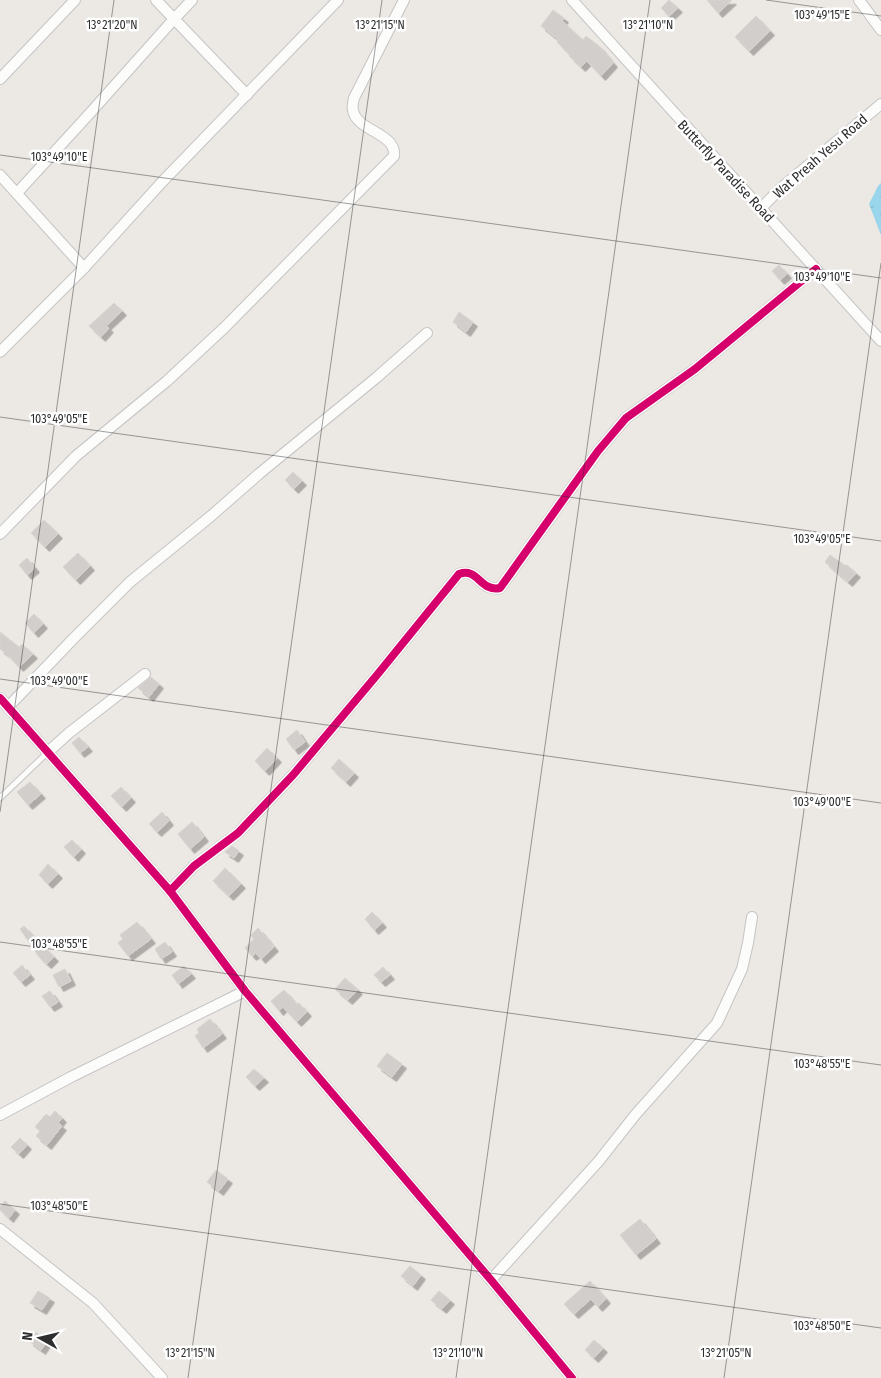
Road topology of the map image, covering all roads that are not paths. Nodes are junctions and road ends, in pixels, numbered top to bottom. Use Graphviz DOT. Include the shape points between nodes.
graph roads {
  1 [pos="75,0"];
  2 [pos="156,0"];
  3 [pos="192,0"];
  4 [pos="338,0"];
  5 [pos="404,0"];
  6 [pos="572,0"];
  7 [pos="860,0"];
  8 [pos="174,19"];
  9 [pos="881,30"];
  10 [pos="0,79"];
  11 [pos="247,95"];
  12 [pos="881,104"];
  13 [pos="0,175"];
  14 [pos="17,193"];
  15 [pos="760,209"];
  16 [pos="84,268"];
  17 [pos="816,269"];
  18 [pos="427,333"];
  19 [pos="881,340"];
  20 [pos="0,352"];
  21 [pos="0,534"];
  22 [pos="144,674"];
  23 [pos="0,698"];
  24 [pos="8,707"];
  25 [pos="48,752"];
  26 [pos="0,798"];
  27 [pos="170,891"];
  28 [pos="752,917"];
  29 [pos="245,991"];
  30 [pos="0,1115"];
  31 [pos="0,1229"];
  32 [pos="491,1280"];
  33 [pos="162,1378"];
  34 [pos="572,1378"];
  1 -- 10 [label="street"];
  2 -- 8 [label="street"];
  3 -- 8 [label="street"];
  4 -- 11 [label="street"];
  5 -- 21 [label="street" via="354,98 352,110 357,120 389,141 395,150 394,156 224,328 167,381 76,456"];
  6 -- 15 [label="street, Butterfly Paradise Road"];
  7 -- 9 [label="street"];
  8 -- 11 [label="street"];
  8 -- 14 [label="street"];
  11 -- 16 [label="street"];
  12 -- 15 [label="street, Wat Preah Yesu Road"];
  13 -- 14 [label="street"];
  14 -- 16 [label="street"];
  15 -- 17 [label="street, Butterfly Paradise Road"];
  16 -- 20 [label="street"];
  17 -- 19 [label="street, Butterfly Paradise Road"];
  17 -- 27 [label="street" via="695,370 626,418 598,451 500,588 488,587 471,574 459,574 293,775 238,833 194,866"];
  18 -- 24 [label="street" via="130,582"];
  22 -- 25 [label="street"];
  23 -- 24 [label="street"];
  24 -- 25 [label="street"];
  25 -- 26 [label="lane"];
  25 -- 27 [label="street"];
  27 -- 29 [label="street"];
  28 -- 32 [label="street" via="742,969 717,1024"];
  29 -- 30 [label="street"];
  29 -- 32 [label="street"];
  31 -- 33 [label="street" via="93,1304"];
  32 -- 34 [label="street"];
}
